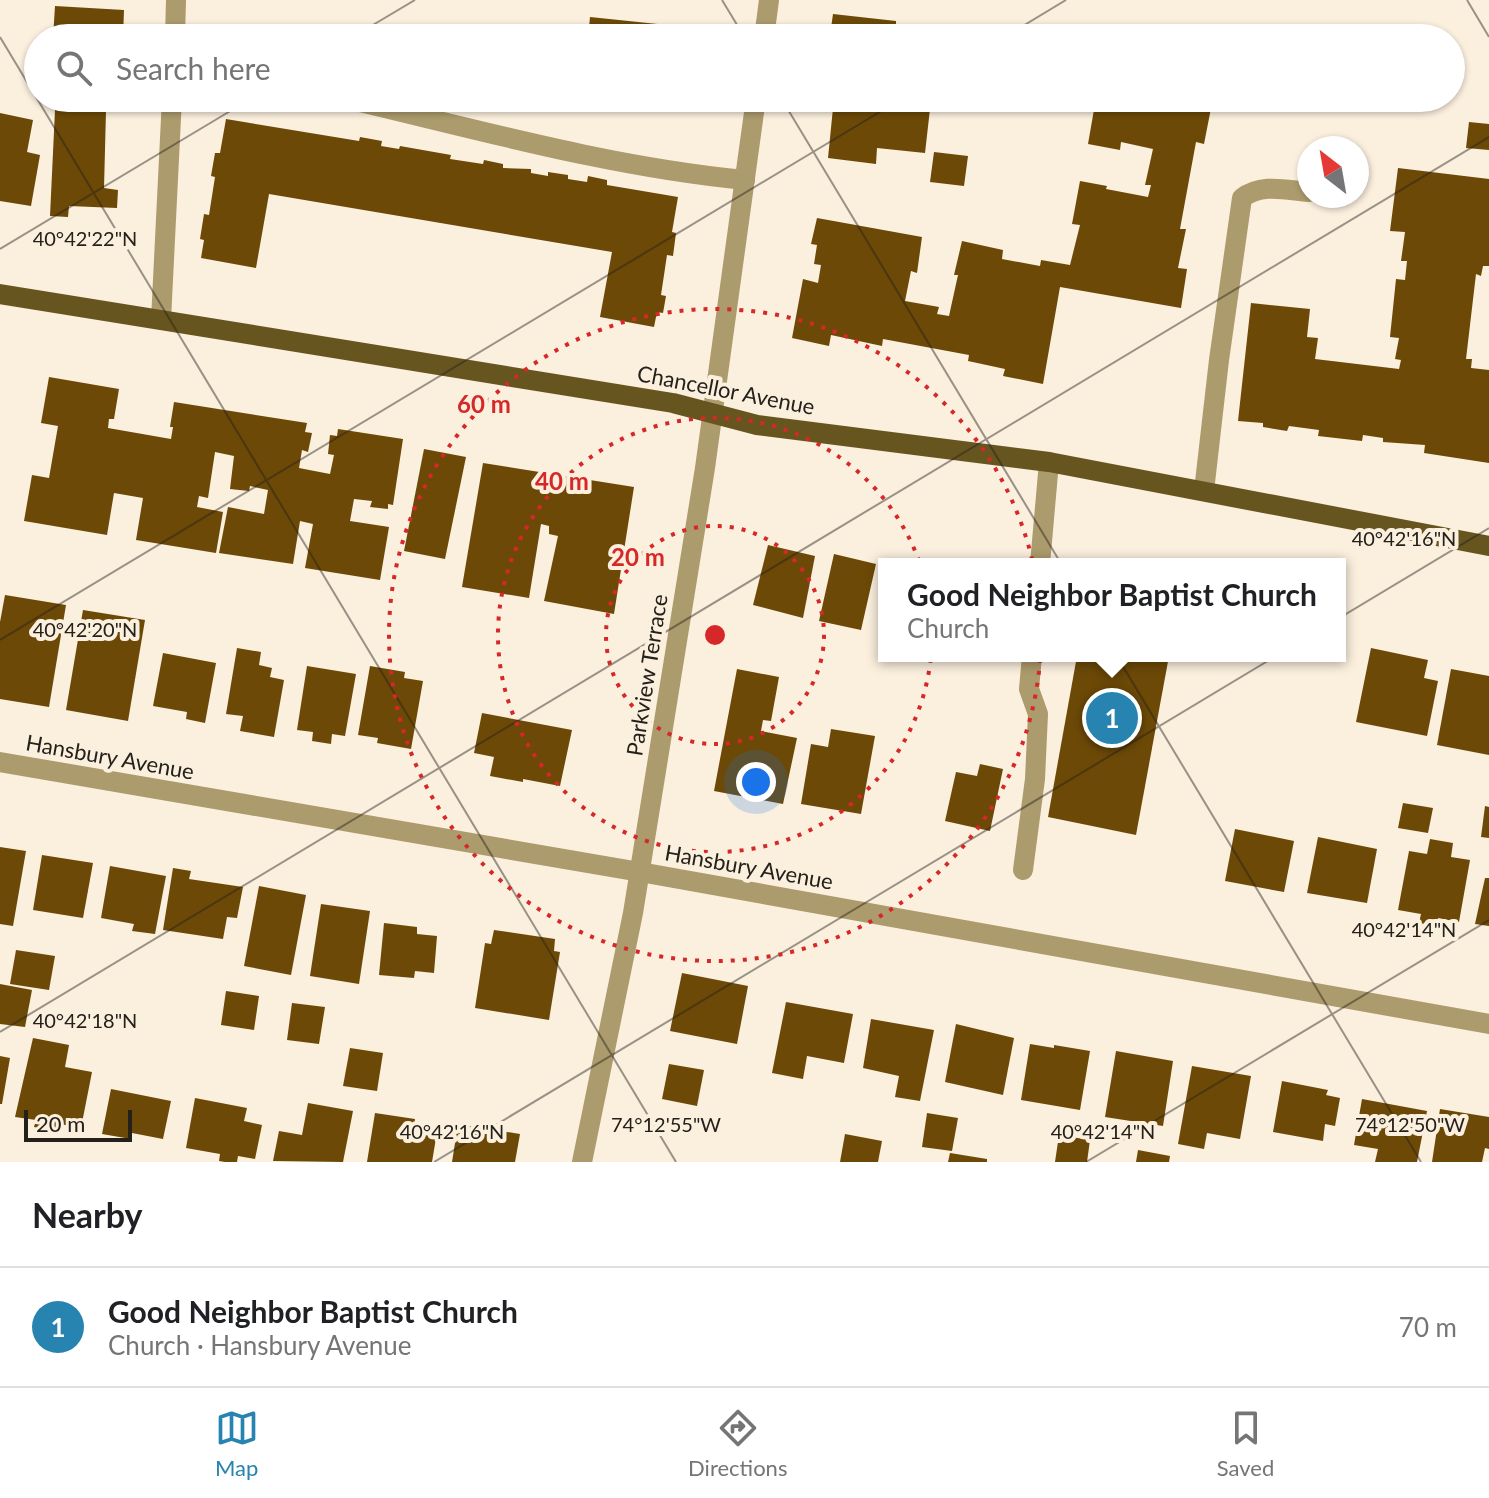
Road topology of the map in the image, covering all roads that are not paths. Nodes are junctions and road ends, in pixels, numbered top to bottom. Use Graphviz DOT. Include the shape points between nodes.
graph roads {
  1 [pos="176,0"];
  2 [pos="769,0"];
  3 [pos="175,24"];
  4 [pos="766,24"];
  5 [pos="171,112"];
  6 [pos="402,112"];
  7 [pos="754,112"];
  8 [pos="745,180"];
  9 [pos="1297,191"];
  10 [pos="0,294"];
  11 [pos="161,320"];
  12 [pos="711,412"];
  13 [pos="1049,462"];
  14 [pos="1204,491"];
  15 [pos="1489,546"];
  16 [pos="1041,558"];
  17 [pos="1031,662"];
  18 [pos="0,762"];
  19 [pos="1023,870"];
  20 [pos="640,872"];
  21 [pos="1489,1024"];
  22 [pos="582,1162"];
  1 -- 3 [label="street"];
  2 -- 4 [label="street"];
  5 -- 11 [label="street"];
  6 -- 8 [label="street" via="687,175"];
  7 -- 8 [label="street, Parkview Terrace"];
  8 -- 12 [label="street, Parkview Terrace"];
  9 -- 14 [label="street" via="1264,188 1242,198"];
  10 -- 11 [label="main road, Chancellor Avenue"];
  11 -- 12 [label="main road, Chancellor Avenue"];
  12 -- 13 [label="main road, Chancellor Avenue" via="757,425"];
  12 -- 20 [label="street, Parkview Terrace"];
  13 -- 14 [label="main road, Chancellor Avenue"];
  13 -- 16 [label="street"];
  14 -- 15 [label="main road, Chancellor Avenue"];
  17 -- 19 [label="street" via="1029,689 1038,714"];
  18 -- 20 [label="street, Hansbury Avenue"];
  20 -- 21 [label="street, Hansbury Avenue"];
  20 -- 22 [label="street, Parkview Terrace"];
}
